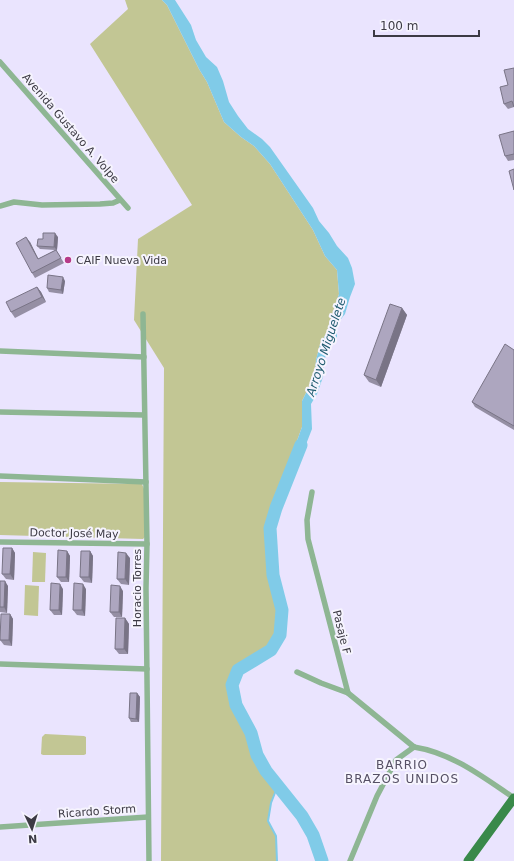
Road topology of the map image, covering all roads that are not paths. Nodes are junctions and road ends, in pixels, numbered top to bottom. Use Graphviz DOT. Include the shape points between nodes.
graph roads {
  1 [pos="0,62"];
  2 [pos="120,200"];
  3 [pos="0,206"];
  4 [pos="128,208"];
  5 [pos="143,314"];
  6 [pos="0,351"];
  7 [pos="144,357"];
  8 [pos="0,412"];
  9 [pos="144,415"];
  10 [pos="0,476"];
  11 [pos="146,482"];
  12 [pos="312,492"];
  13 [pos="0,542"];
  14 [pos="147,544"];
  15 [pos="0,664"];
  16 [pos="147,668"];
  17 [pos="297,672"];
  18 [pos="348,693"];
  19 [pos="414,746"];
  20 [pos="514,798"];
  21 [pos="148,817"];
  22 [pos="0,827"];
  23 [pos="149,861"];
  24 [pos="350,861"];
  25 [pos="468,861"];
  1 -- 2 [label="street, Avenida Gustavo A. Volpe"];
  2 -- 3 [label="street" via="100,204 42,205 14,202"];
  2 -- 4 [label="street, Avenida Gustavo A. Volpe"];
  5 -- 7 [label="street, Horacio Torres"];
  6 -- 7 [label="street"];
  7 -- 9 [label="street, Horacio Torres"];
  8 -- 9 [label="street"];
  9 -- 11 [label="street, Horacio Torres"];
  10 -- 11 [label="street"];
  11 -- 14 [label="street, Horacio Torres"];
  12 -- 18 [label="street, Pasaje F" via="307,520 308,539"];
  13 -- 14 [label="street, Doctor José May"];
  14 -- 16 [label="street, Horacio Torres"];
  15 -- 16 [label="street"];
  16 -- 21 [label="street, Horacio Torres"];
  17 -- 18 [label="street"];
  18 -- 19 [label="street"];
  19 -- 20 [label="street" via="428,749 465,765"];
  19 -- 24 [label="street" via="396,760 377,796"];
  20 -- 25 [label="main road"];
  21 -- 22 [label="street, Ricardo Storm"];
  21 -- 23 [label="street, Horacio Torres"];
}
